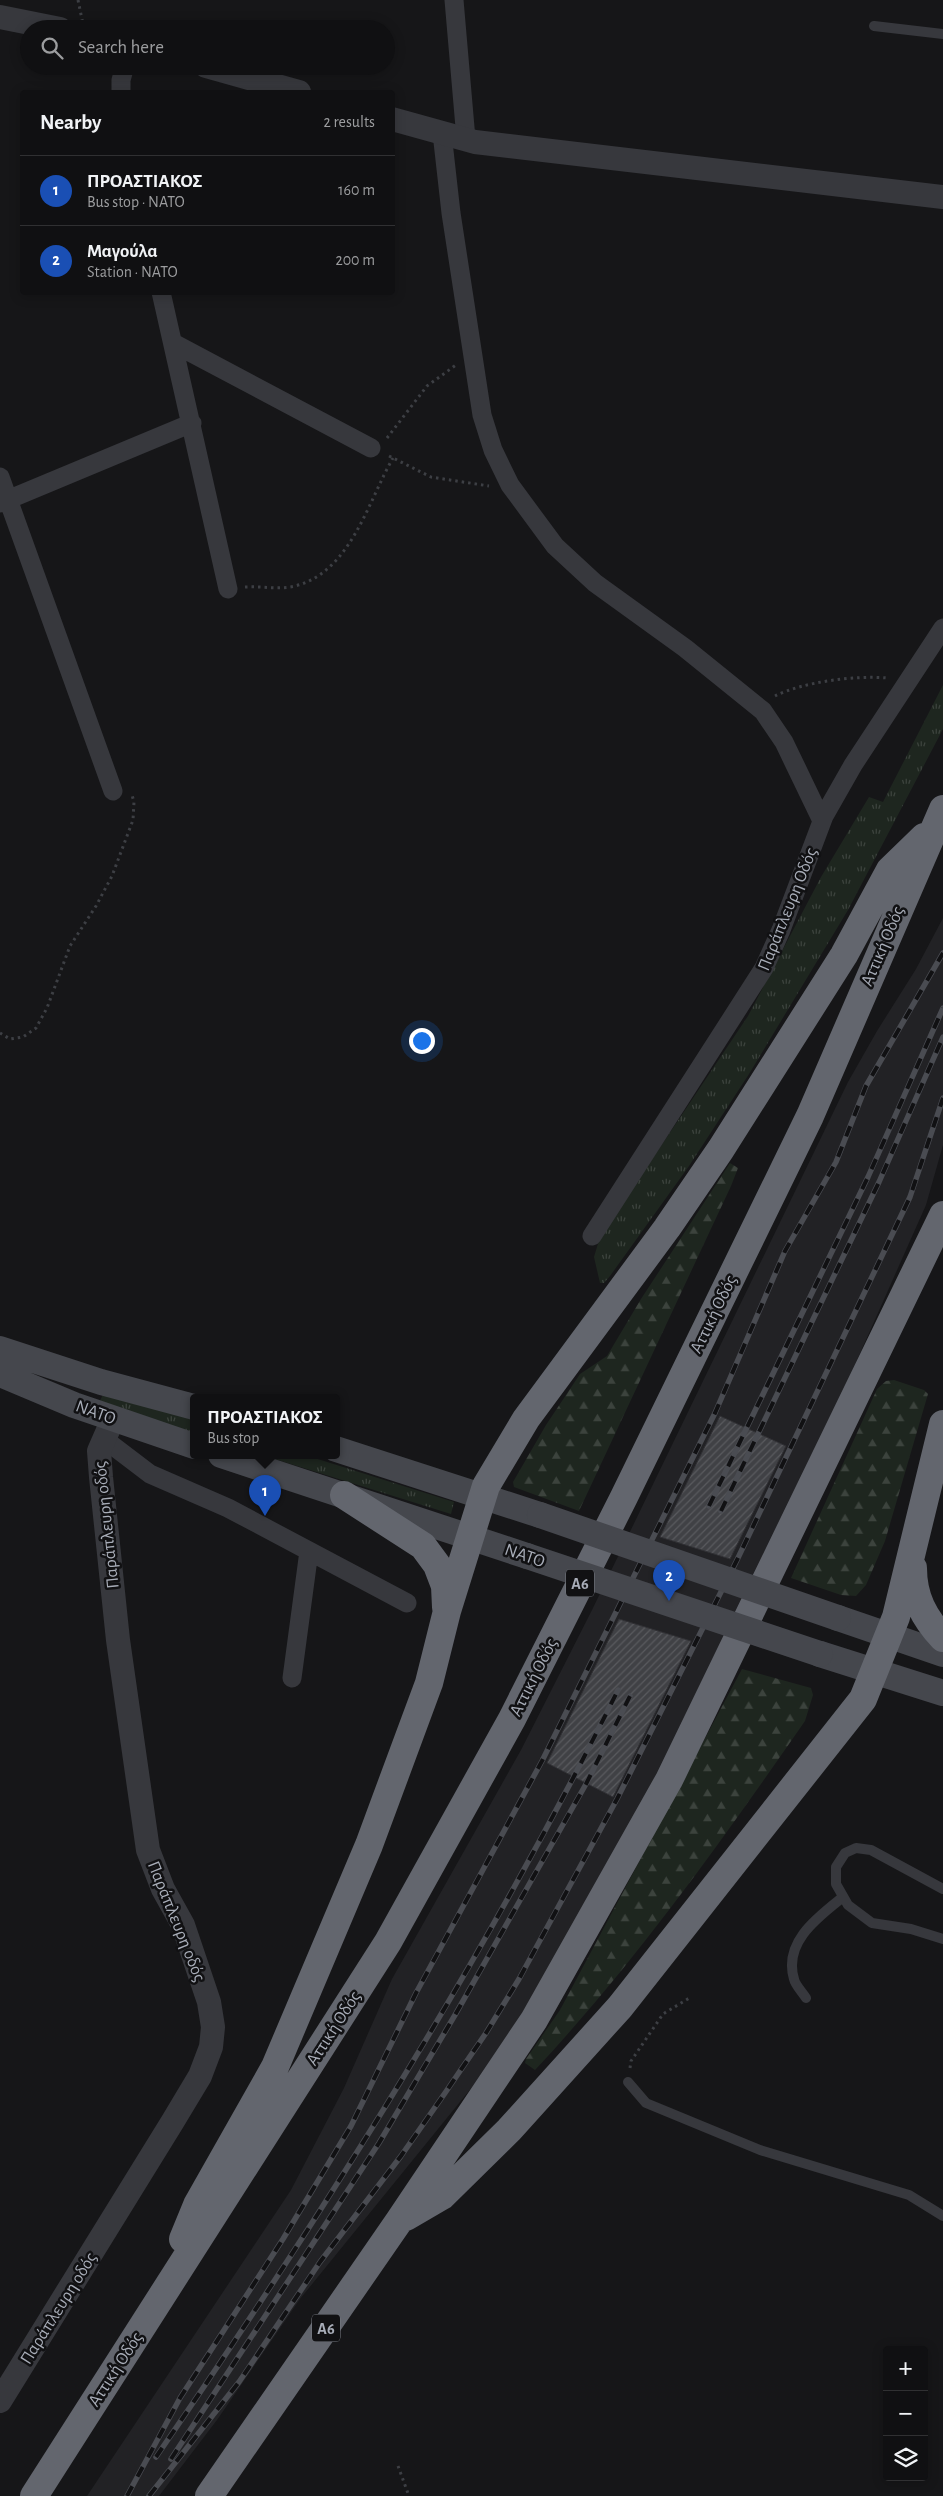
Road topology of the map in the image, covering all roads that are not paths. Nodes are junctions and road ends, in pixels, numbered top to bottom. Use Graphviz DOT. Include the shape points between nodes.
graph roads {
  1 [pos="454,0"];
  2 [pos="0,17"];
  3 [pos="20,21"];
  4 [pos="874,26"];
  5 [pos="943,34"];
  6 [pos="122,75"];
  7 [pos="238,75"];
  8 [pos="120,90"];
  9 [pos="292,90"];
  10 [pos="395,120"];
  11 [pos="442,133"];
  12 [pos="466,139"];
  13 [pos="943,197"];
  14 [pos="162,295"];
  15 [pos="173,343"];
  16 [pos="192,423"];
  17 [pos="371,448"];
  18 [pos="0,477"];
  19 [pos="4,501"];
  20 [pos="228,589"];
  21 [pos="943,628"];
  22 [pos="113,791"];
  23 [pos="938,818"];
  24 [pos="822,821"];
  25 [pos="943,1215"];
  26 [pos="592,1236"];
  27 [pos="0,1349"];
  28 [pos="0,1374"];
  29 [pos="190,1406"];
  30 [pos="943,1424"];
  31 [pos="108,1428"];
  32 [pos="190,1445"];
  33 [pos="340,1450"];
  34 [pos="234,1459"];
  35 [pos="482,1495"];
  36 [pos="344,1496"];
  37 [pos="469,1536"];
  38 [pos="309,1551"];
  39 [pos="913,1554"];
  40 [pos="407,1603"];
  41 [pos="447,1611"];
  42 [pos="890,1636"];
  43 [pos="943,1638"];
  44 [pos="943,1654"];
  45 [pos="875,1672"];
  46 [pos="292,1678"];
  47 [pos="943,1693"];
  48 [pos="943,1889"];
  49 [pos="843,1897"];
  50 [pos="943,1939"];
  51 [pos="806,1998"];
  52 [pos="628,2082"];
  53 [pos="943,2216"];
  54 [pos="399,2221"];
  55 [pos="158,2302"];
  56 [pos="0,2401"];
  57 [pos="34,2496"];
  58 [pos="209,2496"];
  1 -- 12 [label="street"];
  2 -- 3 [label="street"];
  4 -- 5 [label="lane"];
  6 -- 8 [label="street"];
  7 -- 9 [label="street"];
  10 -- 11 [label="street"];
  11 -- 12 [label="street"];
  11 -- 24 [label="street" via="482,415 492,450 510,485 555,546 595,583 757,706 784,742"];
  12 -- 13 [label="street"];
  14 -- 15 [label="street"];
  15 -- 16 [label="street"];
  15 -- 17 [label="street"];
  16 -- 19 [label="street"];
  16 -- 20 [label="street"];
  18 -- 19 [label="street"];
  19 -- 22 [label="street"];
  21 -- 24 [label="street, Παράπλευρη Οδός" via="853,765"];
  23 -- 35 [label="highway" via="890,870 844,955 721,1149 526,1419"];
  23 -- 55 [label="highway, Αττική Οδός / Α6" via="810,1116 512,1719 388,1942"];
  24 -- 26 [label="street, Παράπλευρη Οδός" via="782,930 764,968"];
  25 -- 54 [label="highway, Α6" via="669,1780 534,2020"];
  27 -- 29 [label="main road, ΝΑΤΟ" via="101,1382"];
  28 -- 31 [label="main road, ΝΑΤΟ"];
  30 -- 39 [label="highway"];
  31 -- 32 [label="main road, ΝΑΤΟ"];
  31 -- 38 [label="street" via="150,1474 228,1508"];
  31 -- 56 [label="street, Παράπλευρη οδός" via="99,1452 110,1565 148,1850 200,1973 213,2027 211,2048 200,2076"];
  33 -- 35 [label="main road"];
  34 -- 36 [label="main road, ΝΑΤΟ"];
  35 -- 37 [label="highway"];
  35 -- 42 [label="main road, bridge"];
  36 -- 37 [label="main road, ΝΑΤΟ"];
  36 -- 41 [label="highway" via="423,1546 437,1565 445,1586"];
  37 -- 41 [label="highway"];
  37 -- 45 [label="main road, ΝΑΤΟ, bridge"];
  38 -- 40 [label="street"];
  38 -- 46 [label="street"];
  39 -- 42 [label="highway"];
  39 -- 43 [label="highway" via="913,1582 918,1603"];
  41 -- 55 [label="highway" via="429,1684 369,1846 275,2067 197,2206"];
  42 -- 44 [label="main road"];
  42 -- 45 [label="highway"];
  45 -- 47 [label="main road, ΝΑΤΟ"];
  45 -- 54 [label="highway" via="856,1711 620,2007 509,2130 442,2196"];
  48 -- 49 [label="lane" via="871,1850 856,1848 845,1853 836,1867 836,1884"];
  49 -- 50 [label="lane" via="848,1905 872,1922"];
  49 -- 51 [label="lane" via="801,1935 793,1955 794,1979"];
  52 -- 53 [label="lane" via="646,2103 760,2150 909,2195"];
  54 -- 58 [label="highway, Α6"];
  55 -- 57 [label="highway, Αττική Οδός / Α6"];
}
